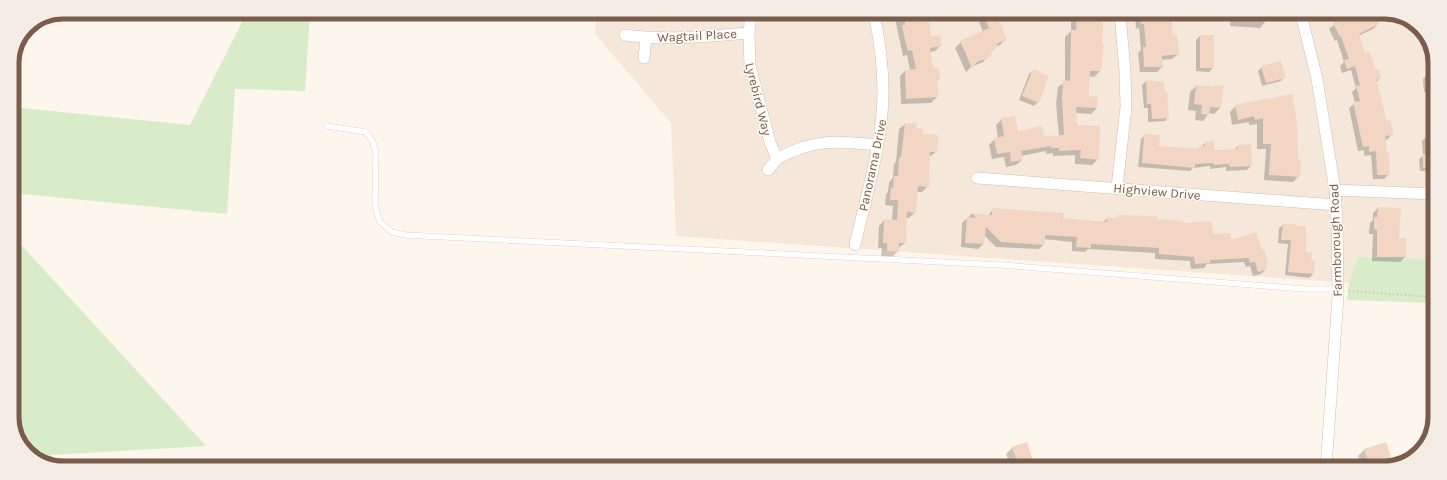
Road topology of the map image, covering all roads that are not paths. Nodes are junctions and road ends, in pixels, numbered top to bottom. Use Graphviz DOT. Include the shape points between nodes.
graph roads {
  1 [pos="750,19"];
  2 [pos="875,19"];
  3 [pos="1120,19"];
  4 [pos="1303,19"];
  5 [pos="749,33"];
  6 [pos="625,35"];
  7 [pos="646,38"];
  8 [pos="644,58"];
  9 [pos="327,126"];
  10 [pos="878,146"];
  11 [pos="777,159"];
  12 [pos="768,170"];
  13 [pos="977,178"];
  14 [pos="1117,187"];
  15 [pos="1335,190"];
  16 [pos="1428,194"];
  17 [pos="1336,205"];
  18 [pos="855,245"];
  19 [pos="1338,289"];
  20 [pos="1327,461"];
  1 -- 5 [label="street, Lyrebird Way"];
  2 -- 10 [label="street, Panorama Drive" via="883,85"];
  3 -- 14 [label="street" via="1126,107"];
  4 -- 15 [label="street, Farmborough Road" via="1317,80"];
  5 -- 7 [label="street, Wagtail Place"];
  5 -- 11 [label="street, Lyrebird Way" via="750,66"];
  6 -- 7 [label="street, Wagtail Place"];
  7 -- 8 [label="street, Wagtail Place"];
  9 -- 19 [label="lane" via="366,132 373,142 376,154 375,206 380,222 392,232 405,235 1001,265 1304,289"];
  10 -- 11 [label="street" via="818,142 792,150"];
  10 -- 18 [label="street, Panorama Drive"];
  11 -- 12 [label="street"];
  13 -- 14 [label="street, Highview Drive"];
  14 -- 17 [label="street, Highview Drive"];
  15 -- 16 [label="street"];
  15 -- 17 [label="street, Farmborough Road"];
  17 -- 19 [label="street, Farmborough Road"];
  19 -- 20 [label="street, Farmborough Road"];
}
